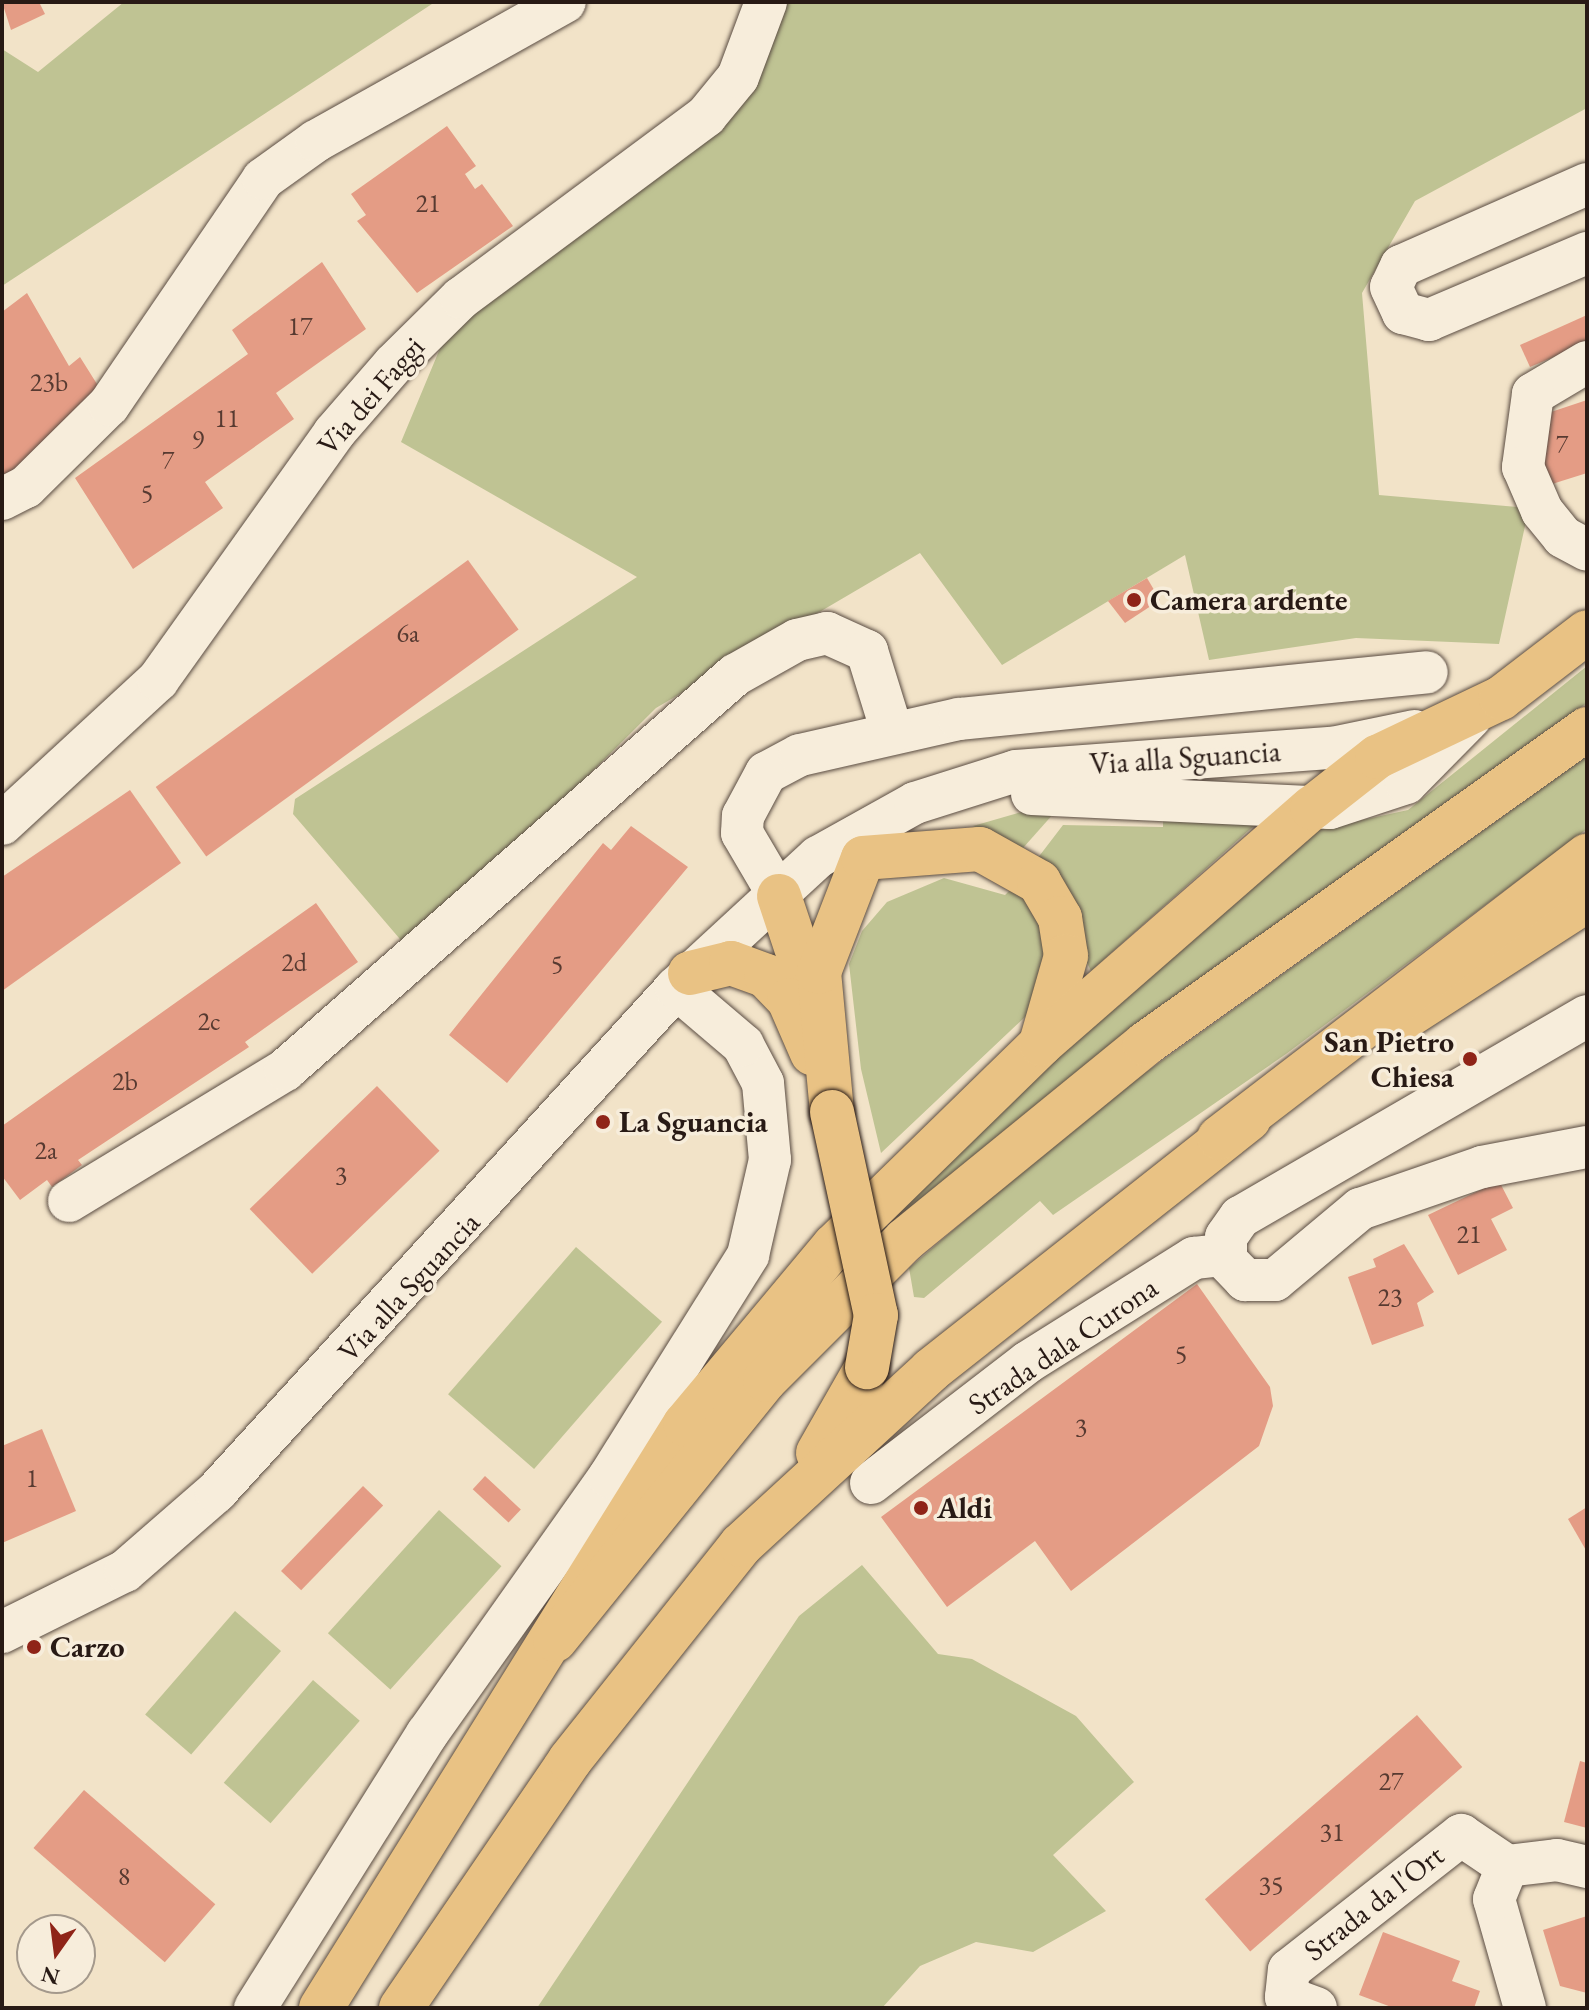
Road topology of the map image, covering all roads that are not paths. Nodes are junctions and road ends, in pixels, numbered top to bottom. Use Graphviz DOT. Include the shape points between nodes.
graph roads {
  1 [pos="565,2"];
  2 [pos="766,2"];
  3 [pos="1587,184"];
  4 [pos="1587,253"];
  5 [pos="1587,362"];
  6 [pos="2,499"];
  7 [pos="1587,550"];
  8 [pos="1587,632"];
  9 [pos="1427,672"];
  10 [pos="1470,718"];
  11 [pos="1587,729"];
  12 [pos="892,732"];
  13 [pos="1312,808"];
  14 [pos="2,824"];
  15 [pos="1587,856"];
  16 [pos="863,858"];
  17 [pos="782,893"];
  18 [pos="1587,900"];
  19 [pos="683,981"];
  20 [pos="1587,1016"];
  21 [pos="819,1017"];
  22 [pos="1041,1044"];
  23 [pos="830,1100"];
  24 [pos="1219,1138"];
  25 [pos="1587,1147"];
  26 [pos="69,1201"];
  27 [pos="1224,1255"];
  28 [pos="871,1483"];
  29 [pos="798,1485"];
  30 [pos="2,1632"];
  31 [pos="552,1645"];
  32 [pos="1507,1866"];
  33 [pos="1587,1867"];
  34 [pos="255,2008"];
  35 [pos="321,2008"];
  36 [pos="401,2008"];
  37 [pos="1316,2008"];
  38 [pos="1525,2008"];
  1 -- 6 [label="street" via="316,141 263,179 109,405 26,487"];
  2 -- 14 [label="street, Via dei Faggi" via="738,77 706,116 461,298 394,364 334,433 158,680"];
  3 -- 4 [label="street" via="1401,266 1391,287 1403,313 1429,320"];
  5 -- 7 [label="street" via="1533,394 1523,467 1542,511 1563,537"];
  8 -- 10 [label="main road, Via alla Sguancia"];
  9 -- 12 [label="street" via="1010,713"];
  10 -- 13 [label="main road" via="1377,757"];
  10 -- 17 [label="street, Via alla Sguancia" via="1332,748 1016,771 881,820 818,857"];
  11 -- 31 [label="main road" via="1145,1044 905,1240 765,1380"];
  12 -- 17 [label="street" via="780,763 756,786 742,833"];
  12 -- 26 [label="street" via="867,651 827,633 797,640 735,675 285,1070"];
  13 -- 16 [label="street" via="1220,798 1018,795 948,812"];
  13 -- 22 [label="main road"];
  15 -- 24 [label="main road"];
  16 -- 17 [label="street"];
  16 -- 21 [label="main road" via="824,950"];
  16 -- 22 [label="main road" via="980,849 1039,882 1060,918 1066,956"];
  17 -- 19 [label="street, Via alla Sguancia"];
  17 -- 21 [label="main road"];
  18 -- 24 [label="main road"];
  19 -- 23 [label="main road" via="731,963 779,987"];
  19 -- 30 [label="street, Via alla Sguancia" via="216,1492 125,1571"];
  19 -- 34 [label="street" via="743,1045 763,1083 770,1160 748,1255 669,1388 427,1734"];
  20 -- 27 [label="street" via="1235,1221"];
  21 -- 23 [label="main road"];
  22 -- 31 [label="main road" via="758,1331 685,1424"];
  23 -- 29 [label="main road, bridge" via="876,1315 867,1367"];
  24 -- 29 [label="main road"];
  25 -- 27 [label="street" via="1482,1167 1360,1209 1275,1280 1239,1277"];
  27 -- 28 [label="street, Strada dala Curona" via="1194,1258 1028,1362"];
  29 -- 36 [label="main road" via="635,1672"];
  31 -- 35 [label="main road"];
  32 -- 33 [label="street" via="1557,1860"];
  32 -- 37 [label="street, Strada da l'Ort" via="1461,1835 1289,1970 1286,1997"];
  32 -- 38 [label="street" via="1494,1899"];
}
